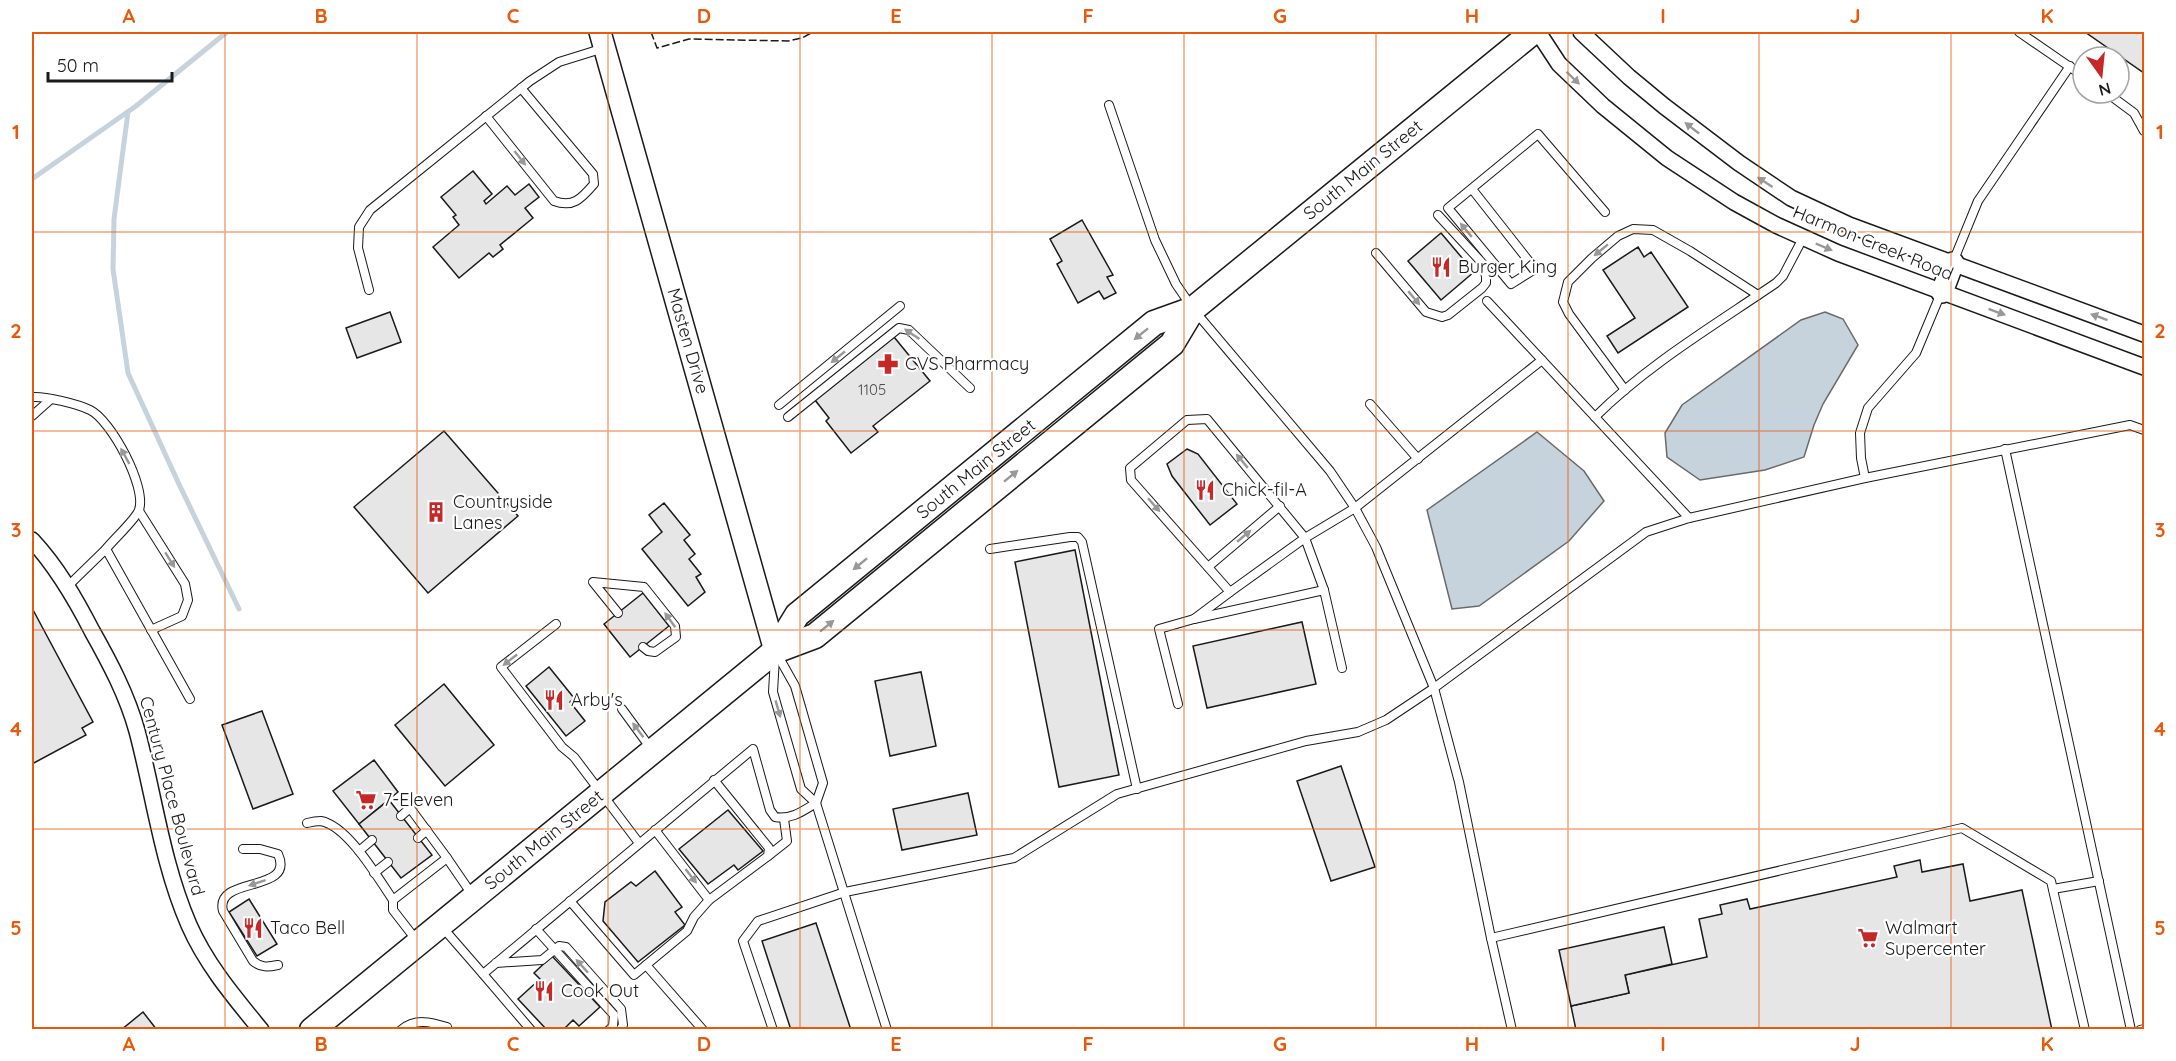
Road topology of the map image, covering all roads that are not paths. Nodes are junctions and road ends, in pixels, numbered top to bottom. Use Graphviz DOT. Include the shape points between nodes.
graph roads {
  1 [pos="1533,32"];
  2 [pos="1538,32"];
  3 [pos="1581,32"];
  4 [pos="2019,32"];
  5 [pos="603,40"];
  6 [pos="2070,66"];
  7 [pos="521,88"];
  8 [pos="1109,105"];
  9 [pos="2123,105"];
  10 [pos="486,116"];
  11 [pos="2145,131"];
  12 [pos="1472,189"];
  13 [pos="1605,212"];
  14 [pos="1438,215"];
  15 [pos="1803,238"];
  16 [pos="1376,253"];
  17 [pos="1953,263"];
  18 [pos="369,290"];
  19 [pos="1942,292"];
  20 [pos="1758,295"];
  21 [pos="1487,301"];
  22 [pos="900,306"];
  23 [pos="1193,309"];
  24 [pos="2145,334"];
  25 [pos="1542,360"];
  26 [pos="2145,367"];
  27 [pos="970,388"];
  28 [pos="1625,390"];
  29 [pos="32,397"];
  30 [pos="51,399"];
  31 [pos="1370,404"];
  32 [pos="779,405"];
  33 [pos="32,416"];
  34 [pos="788,417"];
  35 [pos="1595,417"];
  36 [pos="2145,430"];
  37 [pos="2005,448"];
  38 [pos="1418,459"];
  39 [pos="1865,478"];
  40 [pos="1280,506"];
  41 [pos="1355,508"];
  42 [pos="139,511"];
  43 [pos="1689,518"];
  44 [pos="1305,538"];
  45 [pos="32,540"];
  46 [pos="106,549"];
  47 [pos="990,549"];
  48 [pos="1208,567"];
  49 [pos="68,586"];
  50 [pos="1324,590"];
  51 [pos="1230,592"];
  52 [pos="618,613"];
  53 [pos="1194,619"];
  54 [pos="556,624"];
  55 [pos="151,630"];
  56 [pos="643,647"];
  57 [pos="775,651"];
  58 [pos="1342,668"];
  59 [pos="1434,688"];
  60 [pos="190,699"];
  61 [pos="1178,704"];
  62 [pos="622,709"];
  63 [pos="653,751"];
  64 [pos="714,780"];
  65 [pos="1137,789"];
  66 [pos="601,793"];
  67 [pos="816,803"];
  68 [pos="401,816"];
  69 [pos="784,819"];
  70 [pos="307,823"];
  71 [pos="427,830"];
  72 [pos="655,830"];
  73 [pos="418,838"];
  74 [pos="372,840"];
  75 [pos="639,843"];
  76 [pos="243,849"];
  77 [pos="359,850"];
  78 [pos="768,856"];
  79 [pos="447,858"];
  80 [pos="388,862"];
  81 [pos="374,873"];
  82 [pos="2098,881"];
  83 [pos="2053,889"];
  84 [pos="845,892"];
  85 [pos="473,898"];
  86 [pos="393,900"];
  87 [pos="709,900"];
  88 [pos="570,901"];
  89 [pos="441,924"];
  90 [pos="536,929"];
  91 [pos="1491,938"];
  92 [pos="418,943"];
  93 [pos="555,950"];
  94 [pos="496,963"];
  95 [pos="278,965"];
  96 [pos="646,965"];
  97 [pos="483,974"];
  98 [pos="447,1027"];
  99 [pos="261,1029"];
  100 [pos="312,1029"];
  101 [pos="401,1029"];
  102 [pos="531,1029"];
  103 [pos="609,1029"];
  104 [pos="620,1029"];
  105 [pos="703,1029"];
  106 [pos="773,1029"];
  107 [pos="887,1029"];
  108 [pos="1512,1029"];
  109 [pos="2085,1029"];
  110 [pos="2131,1029"];
  1 -- 23 [label="main road, South Main Street"];
  2 -- 15 [label="street, Harmon Creek Road, one-way" via="1565,71 1639,137 1734,202"];
  17 -- 3 [label="street, Harmon Creek Road, one-way" via="1820,213 1764,182 1655,99"];
  4 -- 6 [label="lane"];
  5 -- 7 [label="lane" via="559,62"];
  5 -- 57 [label="street, Masten Drive"];
  6 -- 17 [label="lane" via="1978,201"];
  7 -- 10 [label="lane"];
  10 -- 7 [label="lane, one-way" via="554,201 564,205 575,202 594,184 592,174"];
  8 -- 23 [label="lane" via="1155,240"];
  9 -- 11 [label="lane" via="2134,113"];
  10 -- 18 [label="lane" via="370,210 359,227 358,248"];
  12 -- 12 [label="lane, one-way" via="1535,269 1510,284 1448,208"];
  12 -- 13 [label="lane" via="1538,134"];
  16 -- 14 [label="lane, one-way" via="1426,312 1448,315 1482,288 1486,277 1484,265"];
  15 -- 19 [label="street, Harmon Creek Road, one-way"];
  15 -- 20 [label="lane" via="1783,276"];
  17 -- 19 [label="street"];
  24 -- 17 [label="street, Harmon Creek Road, one-way"];
  19 -- 26 [label="street, Harmon Creek Road, one-way"];
  19 -- 39 [label="lane" via="1916,353 1868,408 1860,433"];
  20 -- 28 [label="lane"];
  20 -- 28 [label="lane, one-way" via="1653,230 1633,229 1618,236 1568,282 1563,302"];
  21 -- 25 [label="lane"];
  22 -- 32 [label="lane, one-way"];
  23 -- 41 [label="lane" via="1329,471"];
  23 -- 57 [label="main road, South Main Street" via="1172,344 814,636"];
  25 -- 35 [label="lane"];
  25 -- 38 [label="lane"];
  27 -- 34 [label="lane, one-way" via="909,330 899,327"];
  28 -- 35 [label="lane"];
  29 -- 30 [label="lane"];
  30 -- 33 [label="lane"];
  42 -- 30 [label="lane, one-way" via="140,497 132,469 106,423 90,410"];
  31 -- 38 [label="lane"];
  35 -- 43 [label="lane"];
  36 -- 37 [label="lane" via="2130,425"];
  37 -- 39 [label="lane"];
  37 -- 82 [label="lane"];
  38 -- 41 [label="lane"];
  39 -- 43 [label="lane"];
  40 -- 44 [label="lane"];
  48 -- 40 [label="lane, one-way"];
  40 -- 48 [label="lane, one-way" via="1208,419 1187,420 1138,461 1130,468 1131,480"];
  41 -- 44 [label="lane"];
  41 -- 59 [label="lane" via="1376,547"];
  42 -- 46 [label="lane"];
  42 -- 55 [label="lane, one-way" via="185,584 188,600 182,616"];
  43 -- 59 [label="lane" via="1646,532"];
  44 -- 50 [label="lane"];
  44 -- 51 [label="lane"];
  45 -- 49 [label="street, Century Place Boulevard"];
  46 -- 49 [label="lane"];
  46 -- 55 [label="lane"];
  47 -- 65 [label="lane" via="1070,537 1078,537 1082,542"];
  48 -- 51 [label="lane"];
  49 -- 99 [label="street, Century Place Boulevard" via="129,706 171,874 189,926 214,969"];
  50 -- 53 [label="lane"];
  50 -- 58 [label="lane"];
  51 -- 53 [label="lane"];
  56 -- 52 [label="lane, one-way" via="655,652 676,637 675,626 644,587 593,582"];
  53 -- 61 [label="lane" via="1159,629"];
  54 -- 66 [label="lane, one-way" via="501,667"];
  55 -- 60 [label="lane"];
  57 -- 63 [label="main road, South Main Street"];
  57 -- 67 [label="lane" via="795,686 823,783"];
  57 -- 67 [label="lane, one-way" via="773,692 801,789"];
  59 -- 65 [label="lane" via="1386,720 1358,732 1306,741"];
  59 -- 91 [label="lane" via="1459,782"];
  63 -- 62 [label="lane, one-way"];
  63 -- 66 [label="main road, South Main Street"];
  64 -- 69 [label="lane" via="753,749 770,810 775,817"];
  64 -- 72 [label="lane"];
  64 -- 78 [label="lane" via="769,848"];
  65 -- 84 [label="lane" via="1117,794 1014,858"];
  66 -- 75 [label="lane"];
  66 -- 85 [label="main road, South Main Street"];
  67 -- 69 [label="lane"];
  67 -- 84 [label="lane"];
  68 -- 71 [label="lane" via="410,808"];
  69 -- 78 [label="lane" via="787,841"];
  70 -- 77 [label="lane" via="322,821 341,832"];
  71 -- 73 [label="lane"];
  71 -- 79 [label="lane"];
  72 -- 75 [label="lane"];
  72 -- 87 [label="lane, one-way"];
  74 -- 77 [label="lane"];
  75 -- 88 [label="lane"];
  76 -- 95 [label="lane, one-way" via="278,854 280,870 278,875 229,892 221,904 223,911 253,961 267,967"];
  77 -- 81 [label="lane"];
  78 -- 87 [label="lane"];
  79 -- 85 [label="lane"];
  79 -- 86 [label="lane"];
  80 -- 81 [label="lane"];
  81 -- 86 [label="lane"];
  82 -- 83 [label="lane"];
  82 -- 110 [label="lane"];
  83 -- 91 [label="lane" via="2051,881 1962,828"];
  83 -- 109 [label="lane"];
  84 -- 106 [label="lane" via="758,921 743,941"];
  84 -- 107 [label="lane"];
  85 -- 89 [label="main road, South Main Street"];
  86 -- 92 [label="lane" via="393,910"];
  87 -- 96 [label="lane" via="687,931"];
  88 -- 90 [label="lane"];
  88 -- 96 [label="lane" via="634,975"];
  89 -- 92 [label="main road, South Main Street"];
  89 -- 97 [label="lane"];
  90 -- 93 [label="lane"];
  90 -- 94 [label="lane"];
  91 -- 108 [label="lane"];
  92 -- 100 [label="main road, South Main Street"];
  93 -- 94 [label="lane" via="542,960"];
  93 -- 103 [label="lane" via="614,1015"];
  104 -- 93 [label="lane, one-way" via="623,1016 614,1000 566,947"];
  94 -- 97 [label="lane"];
  96 -- 105 [label="lane"];
  97 -- 102 [label="lane"];
  98 -- 101 [label="lane" via="427,1021"];
}
